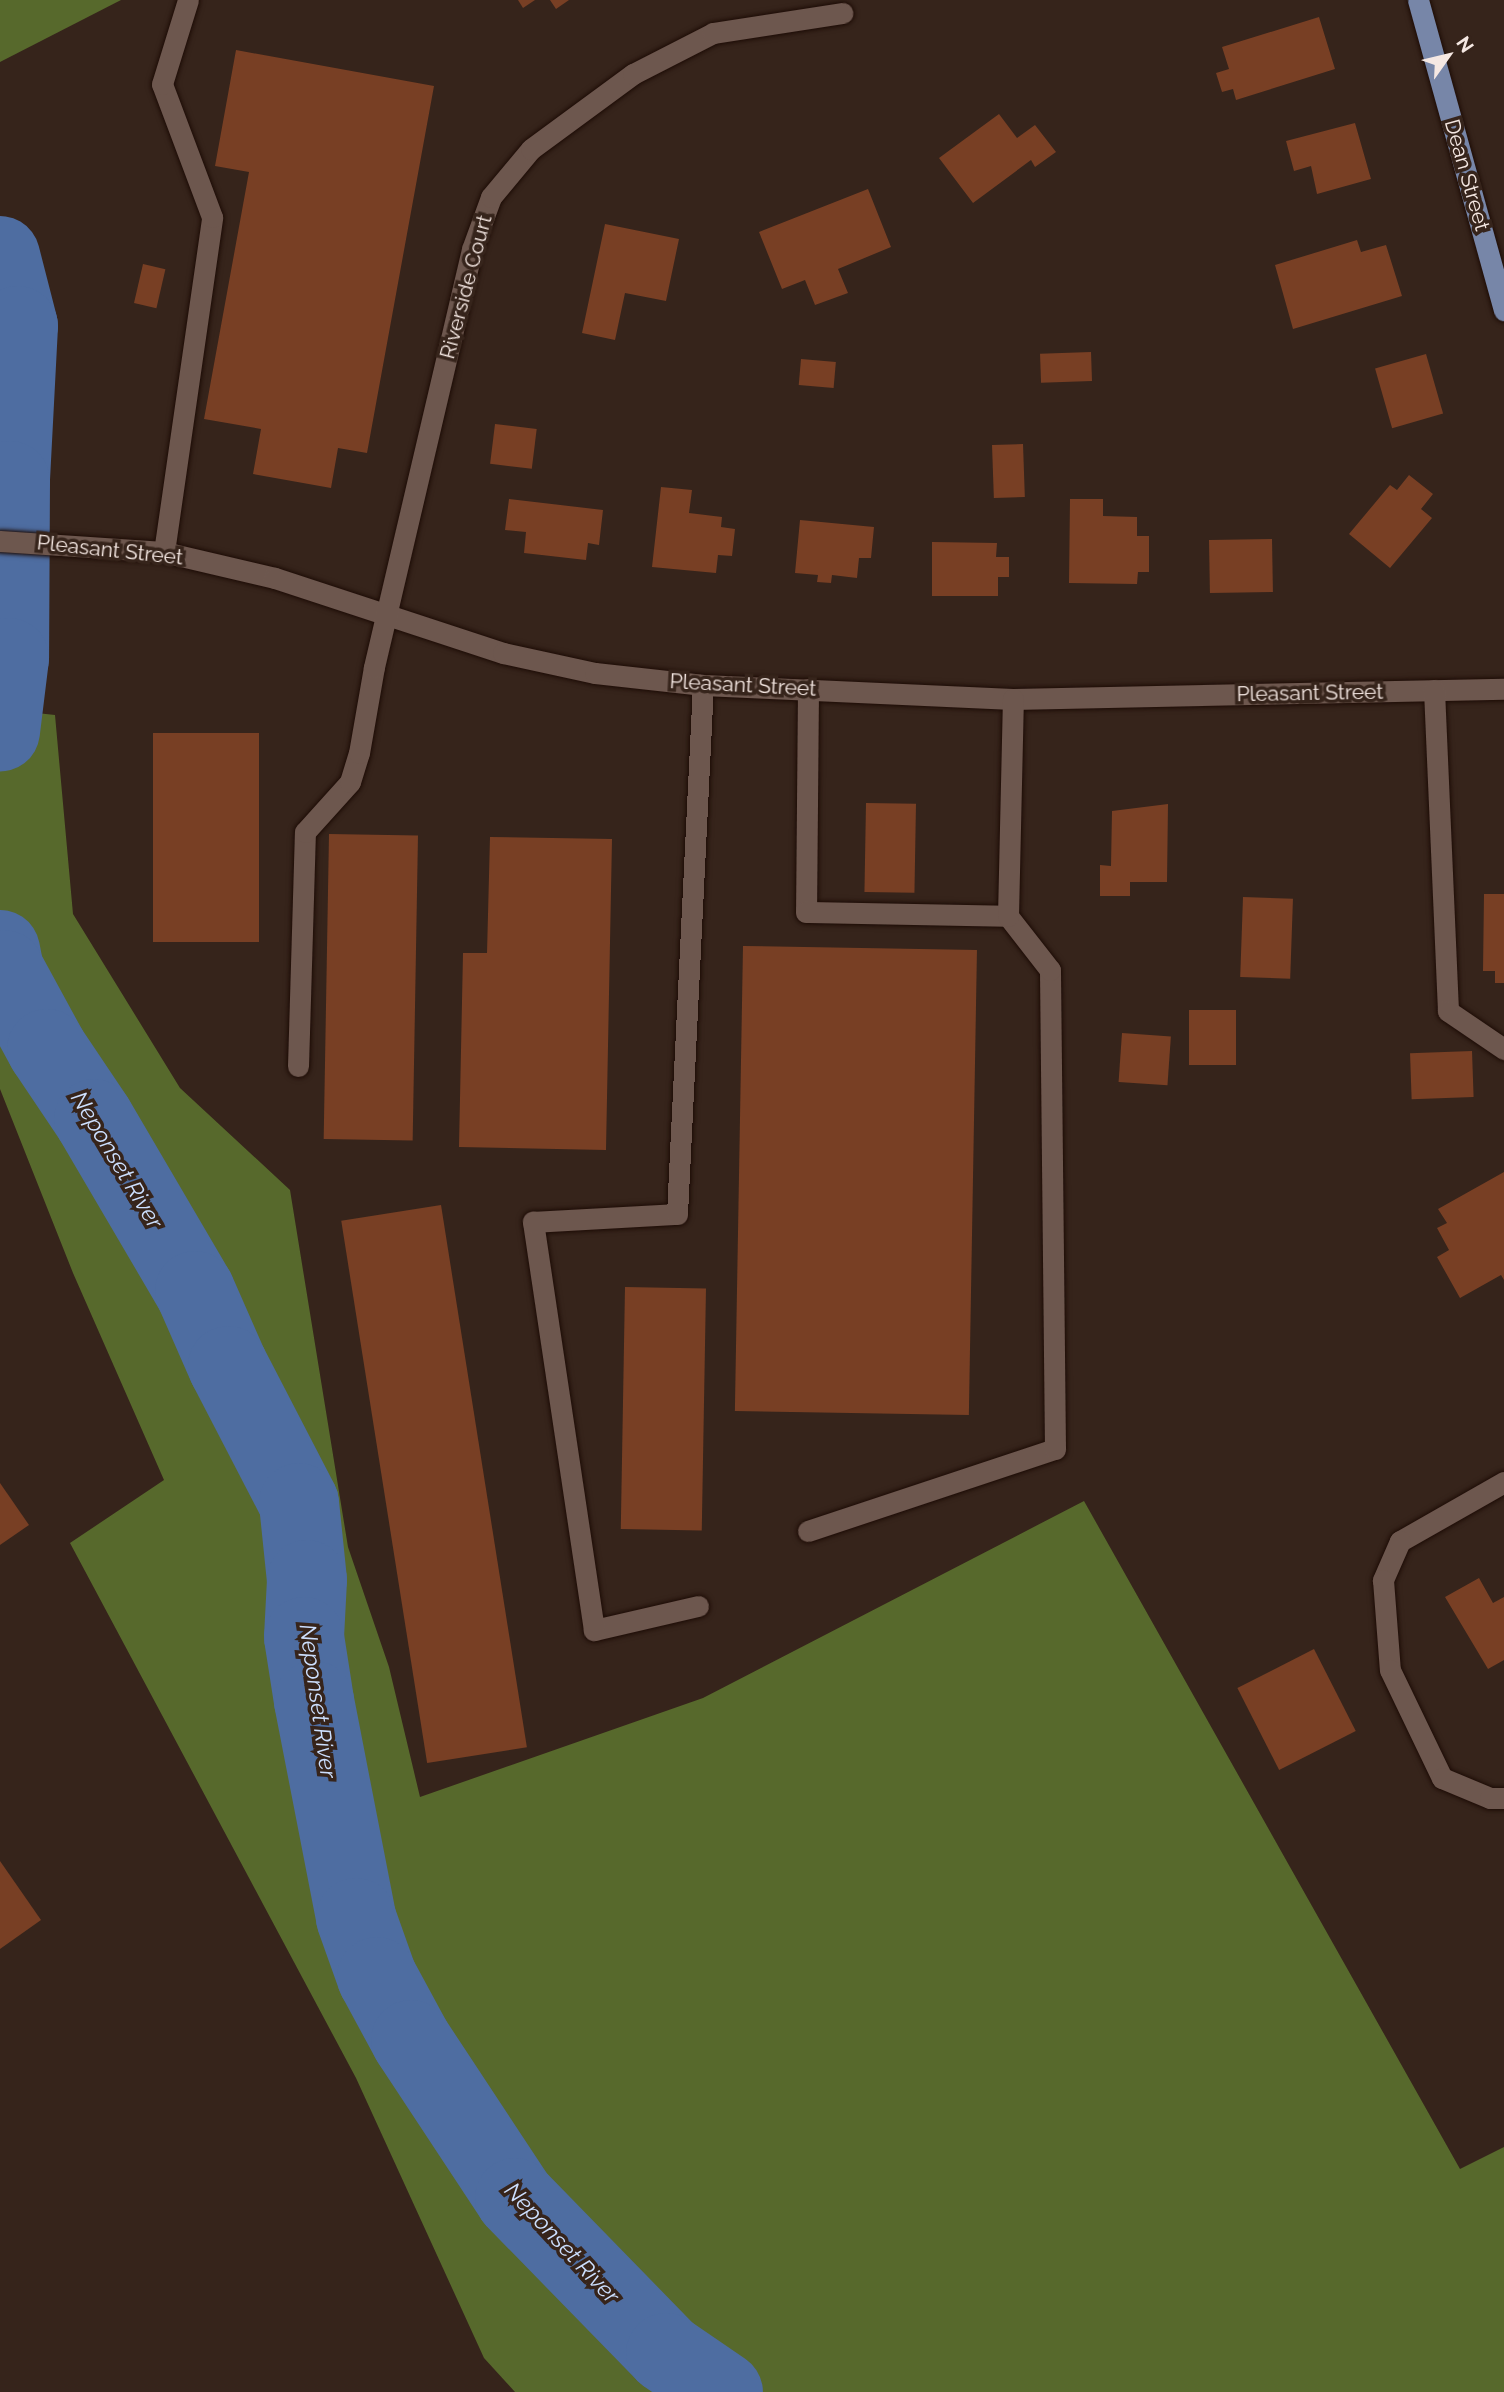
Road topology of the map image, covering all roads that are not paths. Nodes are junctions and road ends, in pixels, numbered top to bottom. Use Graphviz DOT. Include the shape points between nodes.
graph roads {
  1 [pos="188,0"];
  2 [pos="1418,0"];
  3 [pos="842,13"];
  4 [pos="1504,310"];
  5 [pos="0,541"];
  6 [pos="163,552"];
  7 [pos="390,613"];
  8 [pos="703,685"];
  9 [pos="808,689"];
  10 [pos="1504,689"];
  11 [pos="1434,690"];
  12 [pos="1013,699"];
  13 [pos="1008,916"];
  14 [pos="1504,1049"];
  15 [pos="298,1066"];
  16 [pos="1503,1485"];
  17 [pos="808,1531"];
  18 [pos="698,1606"];
  19 [pos="1504,1798"];
  1 -- 6 [label="street" via="162,84 212,217"];
  2 -- 4 [label="main road, Dean Street"];
  3 -- 7 [label="street, Riverside Court" via="713,33 633,74 531,149 491,197 472,249"];
  5 -- 6 [label="street, Pleasant Street"];
  6 -- 7 [label="street, Pleasant Street"];
  7 -- 8 [label="street, Pleasant Street" via="503,653 594,673"];
  7 -- 15 [label="street, Riverside Court" via="350,782 305,832"];
  8 -- 9 [label="street, Pleasant Street"];
  8 -- 18 [label="street" via="677,1214 533,1222 594,1630"];
  9 -- 12 [label="street, Pleasant Street"];
  9 -- 13 [label="street" via="806,912"];
  10 -- 11 [label="street, Pleasant Street"];
  11 -- 12 [label="street, Pleasant Street"];
  11 -- 14 [label="street" via="1448,1011"];
  12 -- 13 [label="street"];
  13 -- 17 [label="street" via="1050,970 1055,1450"];
  16 -- 19 [label="street" via="1400,1541 1383,1580 1390,1670 1442,1778 1490,1798"];
}
